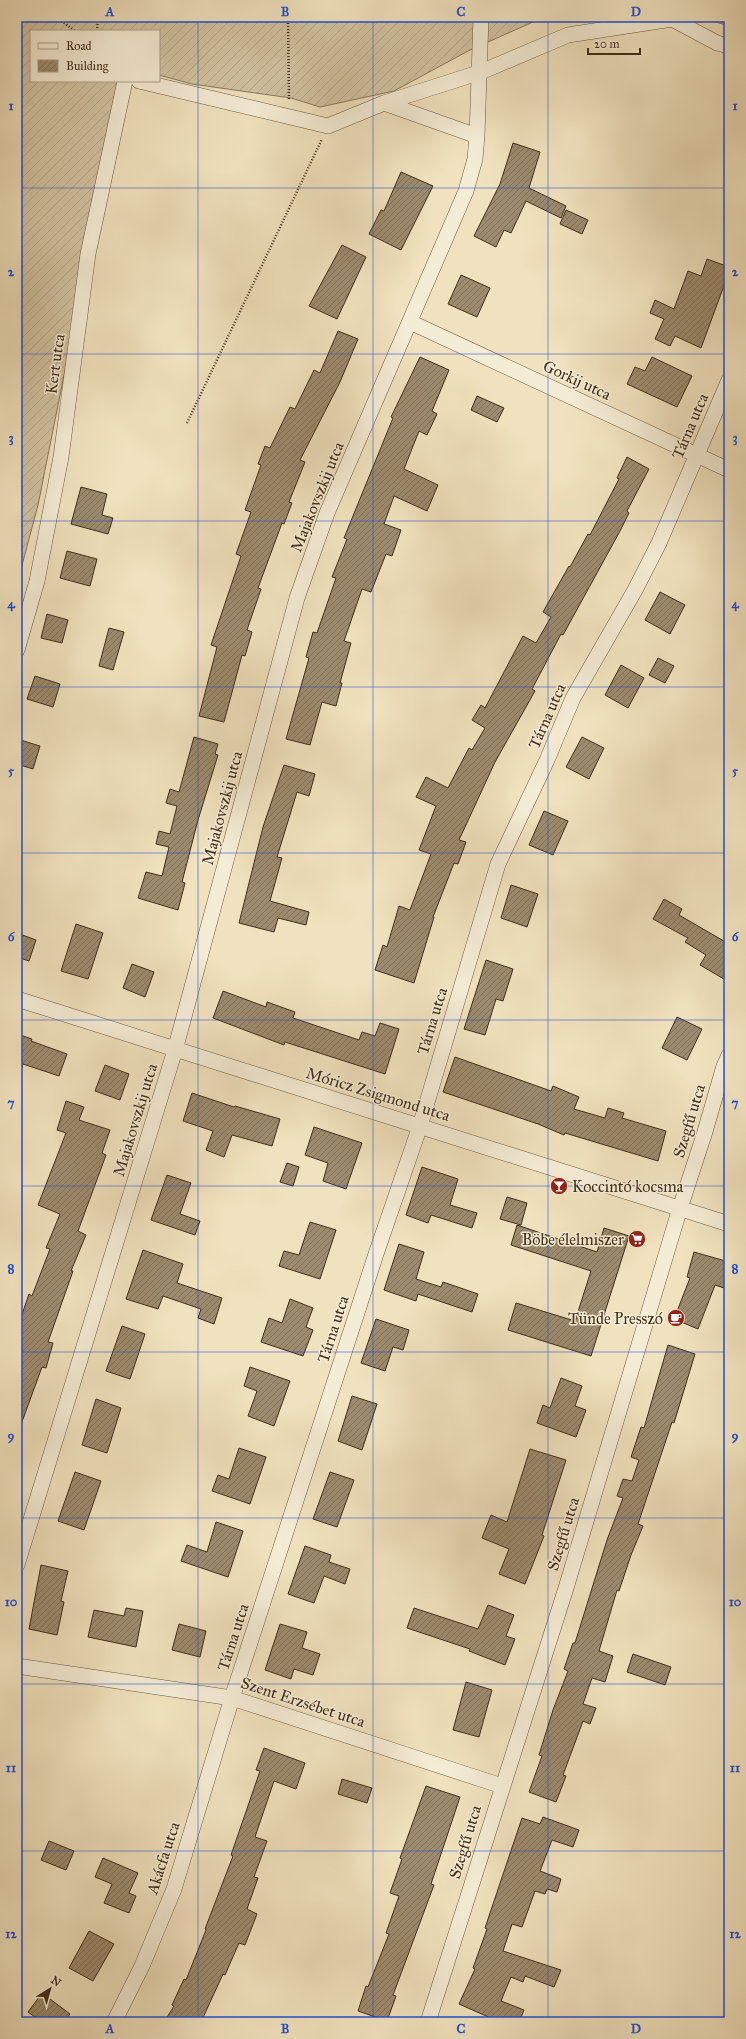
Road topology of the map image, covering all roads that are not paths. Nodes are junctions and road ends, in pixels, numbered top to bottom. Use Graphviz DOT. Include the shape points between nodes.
graph roads {
  1 [pos="481,17"];
  2 [pos="729,46"];
  3 [pos="481,72"];
  4 [pos="125,82"];
  5 [pos="143,82"];
  6 [pos="384,103"];
  7 [pos="478,136"];
  8 [pos="410,322"];
  9 [pos="729,380"];
  10 [pos="697,456"];
  11 [pos="729,470"];
  12 [pos="17,650"];
  13 [pos="17,999"];
  14 [pos="175,1050"];
  15 [pos="729,1055"];
  16 [pos="420,1126"];
  17 [pos="680,1208"];
  18 [pos="729,1224"];
  19 [pos="17,1565"];
  20 [pos="17,1666"];
  21 [pos="232,1698"];
  22 [pos="502,1786"];
  23 [pos="114,2022"];
  24 [pos="428,2022"];
  1 -- 3 [label="street, Majakovszkij utca"];
  2 -- 3 [label="street" via="717,43 672,19 568,35"];
  3 -- 6 [label="street"];
  3 -- 7 [label="street, Majakovszkij utca"];
  4 -- 12 [label="street, Kert utca" via="88,254 61,457 37,581"];
  5 -- 6 [label="street" via="328,126"];
  6 -- 7 [label="street"];
  7 -- 8 [label="street, Majakovszkij utca" via="466,192"];
  8 -- 10 [label="street, Gorkij utca"];
  8 -- 14 [label="street, Majakovszkij utca" via="327,513 297,598"];
  9 -- 10 [label="street, Tárna utca"];
  10 -- 11 [label="street, Gorkij utca"];
  10 -- 16 [label="street, Tárna utca" via="659,543 635,590 573,698 498,864"];
  13 -- 14 [label="street, Móricz Zsigmond utca"];
  14 -- 16 [label="street, Móricz Zsigmond utca"];
  14 -- 19 [label="street, Majakovszkij utca"];
  15 -- 17 [label="street, Szegfű utca"];
  16 -- 17 [label="street, Móricz Zsigmond utca"];
  16 -- 21 [label="street, Tárna utca"];
  17 -- 18 [label="street, Móricz Zsigmond utca"];
  17 -- 22 [label="street, Szegfű utca" via="566,1588"];
  20 -- 21 [label="street, Szent Erzsébet utca"];
  21 -- 22 [label="street, Szent Erzsébet utca"];
  21 -- 23 [label="street, Akácfa utca" via="174,1889 142,1966"];
  22 -- 24 [label="street, Szegfű utca"];
}
